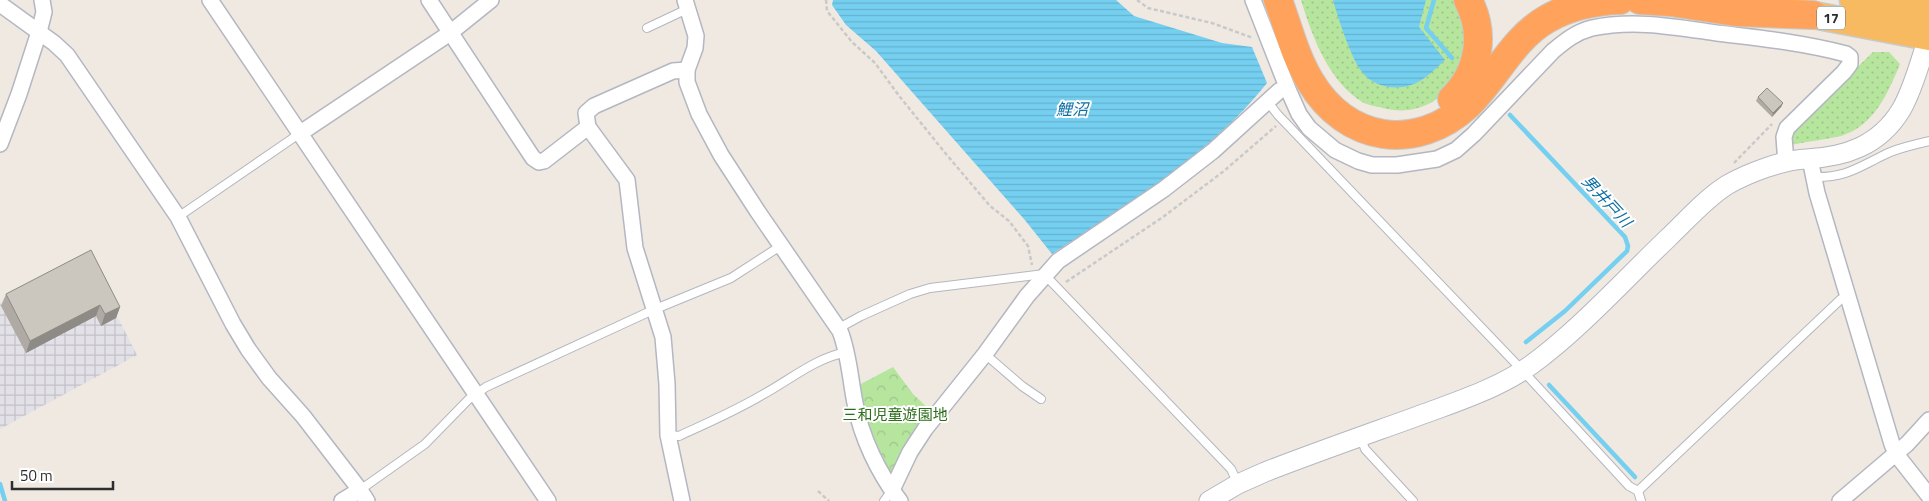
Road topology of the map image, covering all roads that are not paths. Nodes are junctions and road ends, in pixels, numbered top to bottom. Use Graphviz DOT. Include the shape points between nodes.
graph roads {
  1 [pos="42,0"];
  2 [pos="210,0"];
  3 [pos="429,0"];
  4 [pos="491,0"];
  5 [pos="1253,0"];
  6 [pos="1278,0"];
  7 [pos="1292,0"];
  8 [pos="1468,0"];
  9 [pos="1620,0"];
  10 [pos="1640,0"];
  11 [pos="1733,0"];
  12 [pos="1853,0"];
  13 [pos="0,4"];
  14 [pos="687,5"];
  15 [pos="1929,14"];
  16 [pos="1813,15"];
  17 [pos="647,28"];
  18 [pos="39,32"];
  19 [pos="450,32"];
  20 [pos="1929,37"];
  21 [pos="687,70"];
  22 [pos="1286,87"];
  23 [pos="1267,101"];
  24 [pos="588,127"];
  25 [pos="299,134"];
  26 [pos="1929,141"];
  27 [pos="0,144"];
  28 [pos="1786,163"];
  29 [pos="1811,168"];
  30 [pos="178,216"];
  31 [pos="782,246"];
  32 [pos="1038,275"];
  33 [pos="1847,296"];
  34 [pos="654,310"];
  35 [pos="839,328"];
  36 [pos="847,352"];
  37 [pos="985,354"];
  38 [pos="1522,370"];
  39 [pos="477,393"];
  40 [pos="1041,399"];
  41 [pos="1929,420"];
  42 [pos="668,435"];
  43 [pos="1361,438"];
  44 [pos="1896,454"];
  45 [pos="1238,484"];
  46 [pos="1638,491"];
  47 [pos="364,496"];
  48 [pos="1929,496"];
  49 [pos="892,497"];
  50 [pos="342,501"];
  51 [pos="548,501"];
  52 [pos="682,501"];
  53 [pos="1209,501"];
  54 [pos="1413,501"];
  55 [pos="1641,501"];
  56 [pos="1840,501"];
  1 -- 18 [label="street" via="44,12"];
  2 -- 25 [label="street"];
  3 -- 19 [label="street"];
  4 -- 19 [label="street"];
  5 -- 22 [label="street"];
  6 -- 9 [label="highway" via="1302,66 1332,110 1354,126 1398,136 1428,130 1456,114 1478,94 1522,39 1546,19 1583,5"];
  7 -- 8 [label="highway" via="1309,50 1336,94 1359,112 1387,121 1420,118 1439,110 1462,90 1476,58 1478,30"];
  10 -- 16 [label="highway" via="1736,12"];
  11 -- 16 [label="highway, 17"];
  12 -- 15 [label="highway, 17"];
  13 -- 18 [label="street"];
  14 -- 17 [label="lane" via="681,12"];
  14 -- 21 [label="street" via="696,36"];
  16 -- 20 [label="highway, 17"];
  18 -- 27 [label="street"];
  18 -- 30 [label="street" via="67,55"];
  19 -- 24 [label="street" via="533,158 544,161"];
  19 -- 25 [label="street"];
  20 -- 29 [label="street" via="1901,110 1882,132 1861,148"];
  21 -- 24 [label="street" via="673,70 594,106 586,113"];
  21 -- 31 [label="street" via="687,82 708,133"];
  22 -- 23 [label="street"];
  22 -- 28 [label="street" via="1299,114 1319,138 1352,158 1385,166 1437,159 1456,150 1553,51 1590,28 1648,23 1768,39 1846,54 1850,64 1844,72 1787,128 1784,137"];
  23 -- 32 [label="street" via="1213,151 1164,189"];
  23 -- 38 [label="lane"];
  24 -- 34 [label="street" via="627,180 635,248"];
  25 -- 30 [label="lane"];
  25 -- 39 [label="street"];
  26 -- 29 [label="lane" via="1891,152 1861,168 1841,174 1826,177"];
  28 -- 29 [label="street"];
  28 -- 38 [label="street" via="1746,176 1714,195 1581,321"];
  29 -- 33 [label="street"];
  30 -- 47 [label="street" via="248,348"];
  31 -- 34 [label="lane" via="730,278"];
  31 -- 35 [label="street"];
  32 -- 35 [label="lane" via="930,288 910,294"];
  32 -- 37 [label="street"];
  32 -- 45 [label="lane" via="1059,289 1231,469"];
  33 -- 44 [label="street"];
  33 -- 46 [label="lane"];
  34 -- 39 [label="lane"];
  34 -- 42 [label="street" via="663,337"];
  35 -- 36 [label="street"];
  36 -- 42 [label="lane" via="820,361 736,409 679,436"];
  36 -- 49 [label="street" via="861,426"];
  37 -- 40 [label="lane"];
  37 -- 49 [label="street" via="910,452"];
  38 -- 43 [label="street" via="1474,395"];
  38 -- 46 [label="lane" via="1629,486"];
  39 -- 47 [label="lane"];
  39 -- 51 [label="street"];
  41 -- 44 [label="street"];
  42 -- 52 [label="street"];
  43 -- 45 [label="street"];
  43 -- 54 [label="lane" via="1365,449"];
  44 -- 48 [label="street"];
  44 -- 56 [label="street"];
  45 -- 53 [label="street"];
  46 -- 55 [label="lane"];
  47 -- 50 [label="street"];
}
